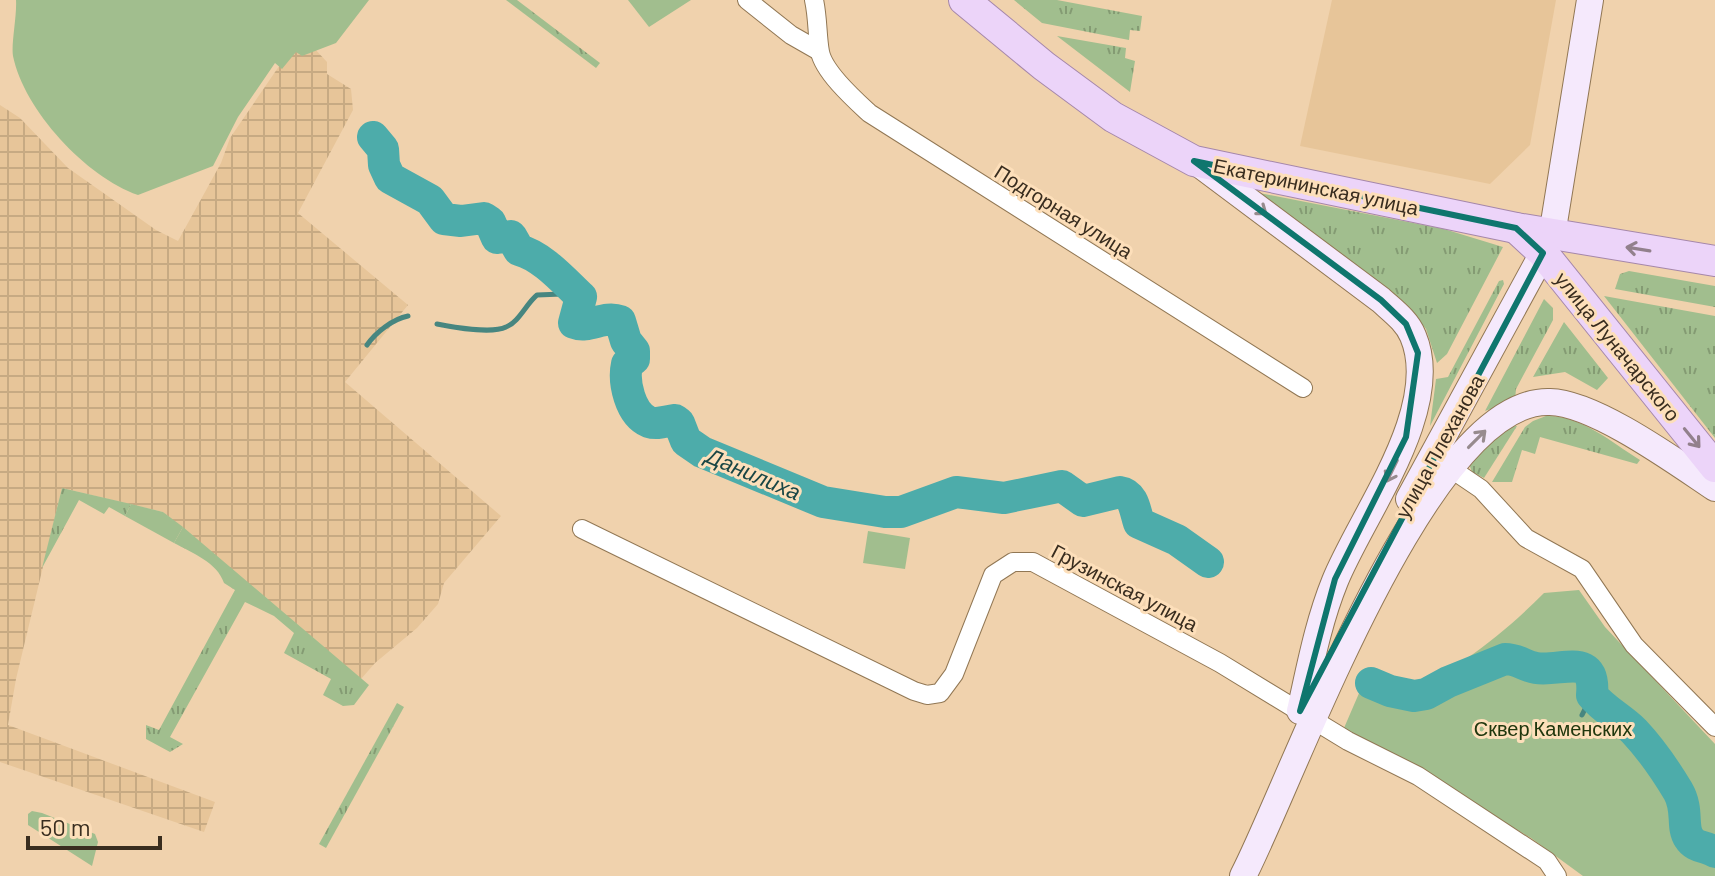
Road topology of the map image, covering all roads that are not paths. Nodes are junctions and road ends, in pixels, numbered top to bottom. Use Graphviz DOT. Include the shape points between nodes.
graph roads {
  1 [pos="747,0"];
  2 [pos="814,0"];
  3 [pos="964,0"];
  4 [pos="1590,0"];
  5 [pos="819,51"];
  6 [pos="1194,161"];
  7 [pos="1547,244"];
  8 [pos="1715,261"];
  9 [pos="1303,388"];
  10 [pos="1715,467"];
  11 [pos="1450,468"];
  12 [pos="1715,488"];
  13 [pos="582,529"];
  14 [pos="1306,715"];
  15 [pos="1715,727"];
  16 [pos="1234,876"];
  17 [pos="1243,876"];
  18 [pos="1557,876"];
  1 -- 5 [label="street, Подгорная улица"];
  2 -- 5 [label="street"];
  3 -- 6 [label="main road, Екатерининская улица" via="1113,117"];
  4 -- 7 [label="main road, улица Плеханова"];
  5 -- 9 [label="street, Подгорная улица" via="869,113"];
  6 -- 7 [label="main road, Екатерининская улица" via="1516,228"];
  6 -- 14 [label="main road, one-way" via="1381,300 1406,324 1418,353 1416,397 1406,437 1335,579 1318,631"];
  8 -- 7 [label="main road, Екатерининская улица, one-way"];
  7 -- 10 [label="main road, улица Луначарского, one-way"];
  7 -- 14 [label="main road, улица Плеханова" via="1384,544"];
  11 -- 12 [label="main road, one-way" via="1499,419 1549,401 1597,416"];
  11 -- 14 [label="main road" via="1410,528"];
  11 -- 15 [label="street" via="1481,489 1526,538 1582,569 1634,645"];
  13 -- 14 [label="street, Грузинская улица" via="927,695 940,693 954,674 993,575 1013,562 1033,562"];
  14 -- 16 [label="main road, улица Плеханова"];
  14 -- 17 [label="main road"];
  14 -- 18 [label="street, Грузинская улица" via="1418,776 1547,861"];
}
